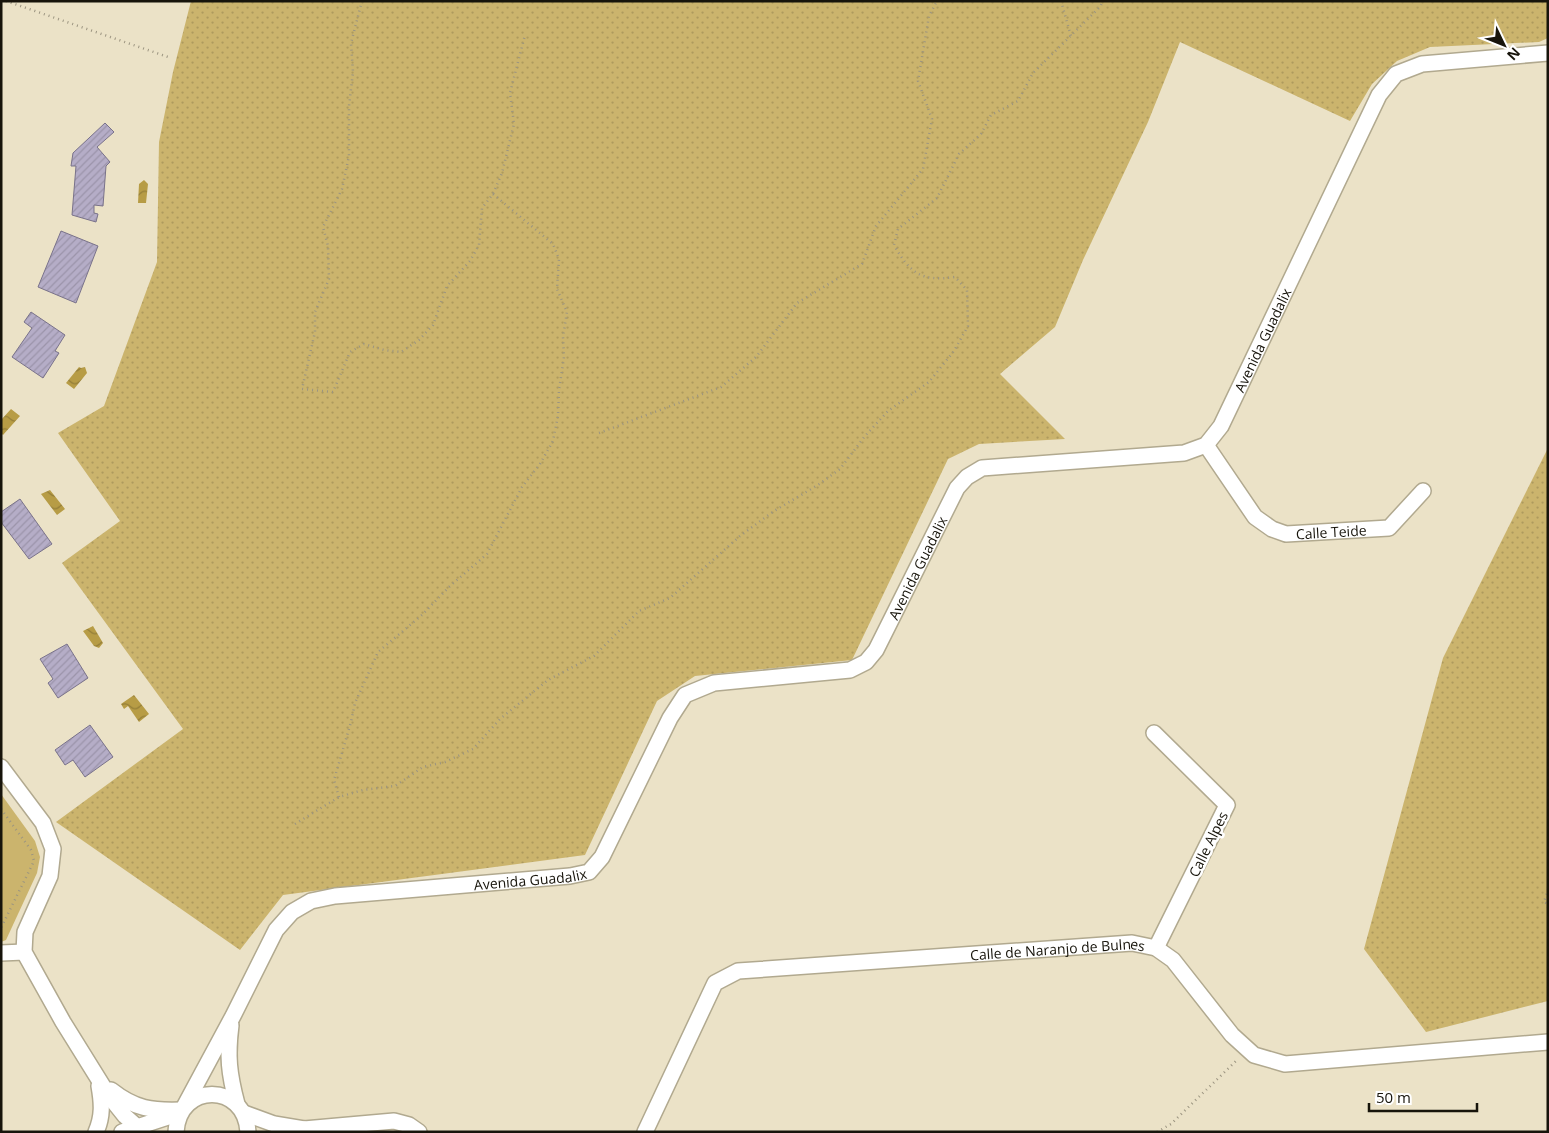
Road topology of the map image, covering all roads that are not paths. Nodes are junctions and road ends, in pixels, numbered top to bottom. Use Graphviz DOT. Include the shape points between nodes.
graph roads {
  1 [pos="1548,53"];
  2 [pos="1206,445"];
  3 [pos="1423,491"];
  4 [pos="1154,733"];
  5 [pos="1,767"];
  6 [pos="1156,948"];
  7 [pos="24,952"];
  8 [pos="1,953"];
  9 [pos="233,1016"];
  10 [pos="1548,1042"];
  11 [pos="98,1079"];
  12 [pos="241,1109"];
  13 [pos="182,1110"];
  14 [pos="140,1129"];
  15 [pos="299,1130"];
  16 [pos="96,1132"];
  17 [pos="122,1132"];
  18 [pos="176,1132"];
  19 [pos="248,1132"];
  20 [pos="419,1132"];
  21 [pos="645,1132"];
  1 -- 2 [label="street, Avenida Guadalix" via="1422,64 1396,74 1379,95 1221,426"];
  2 -- 3 [label="street, Calle Teide" via="1256,517 1272,529 1286,534 1389,528"];
  2 -- 9 [label="street, Avenida Guadalix" via="1184,453 982,468 957,488 876,650 866,662 850,670 714,683 685,695 670,718 602,857 589,872 311,901 292,912 276,930"];
  4 -- 6 [label="street, Calle Alpes" via="1227,805"];
  5 -- 7 [label="street" via="43,823 53,850 50,876 25,932"];
  6 -- 10 [label="street, Calle de Naranjo de Bulnes" via="1173,960 1232,1035 1248,1050 1254,1055 1285,1064"];
  6 -- 21 [label="street, Calle de Naranjo de Bulnes" via="1132,942 738,971 715,983"];
  7 -- 8 [label="street"];
  7 -- 11 [label="street"];
  9 -- 12 [label="street, Avenida Guadalix" via="228,1049 229,1072"];
  9 -- 13 [label="street, Avenida Guadalix"];
  11 -- 13 [label="street" via="124,1100 142,1108"];
  11 -- 14 [label="street" via="109,1096"];
  11 -- 16 [label="street" via="102,1117"];
  12 -- 13 [label="street" via="229,1098 209,1094 193,1099"];
  12 -- 15 [label="street" via="274,1124"];
  12 -- 19 [label="street, Avenida Guadalix"];
  13 -- 14 [label="street"];
  13 -- 18 [label="street, Avenida Guadalix"];
  14 -- 17 [label="street"];
  15 -- 20 [label="street" via="394,1121"];
}
